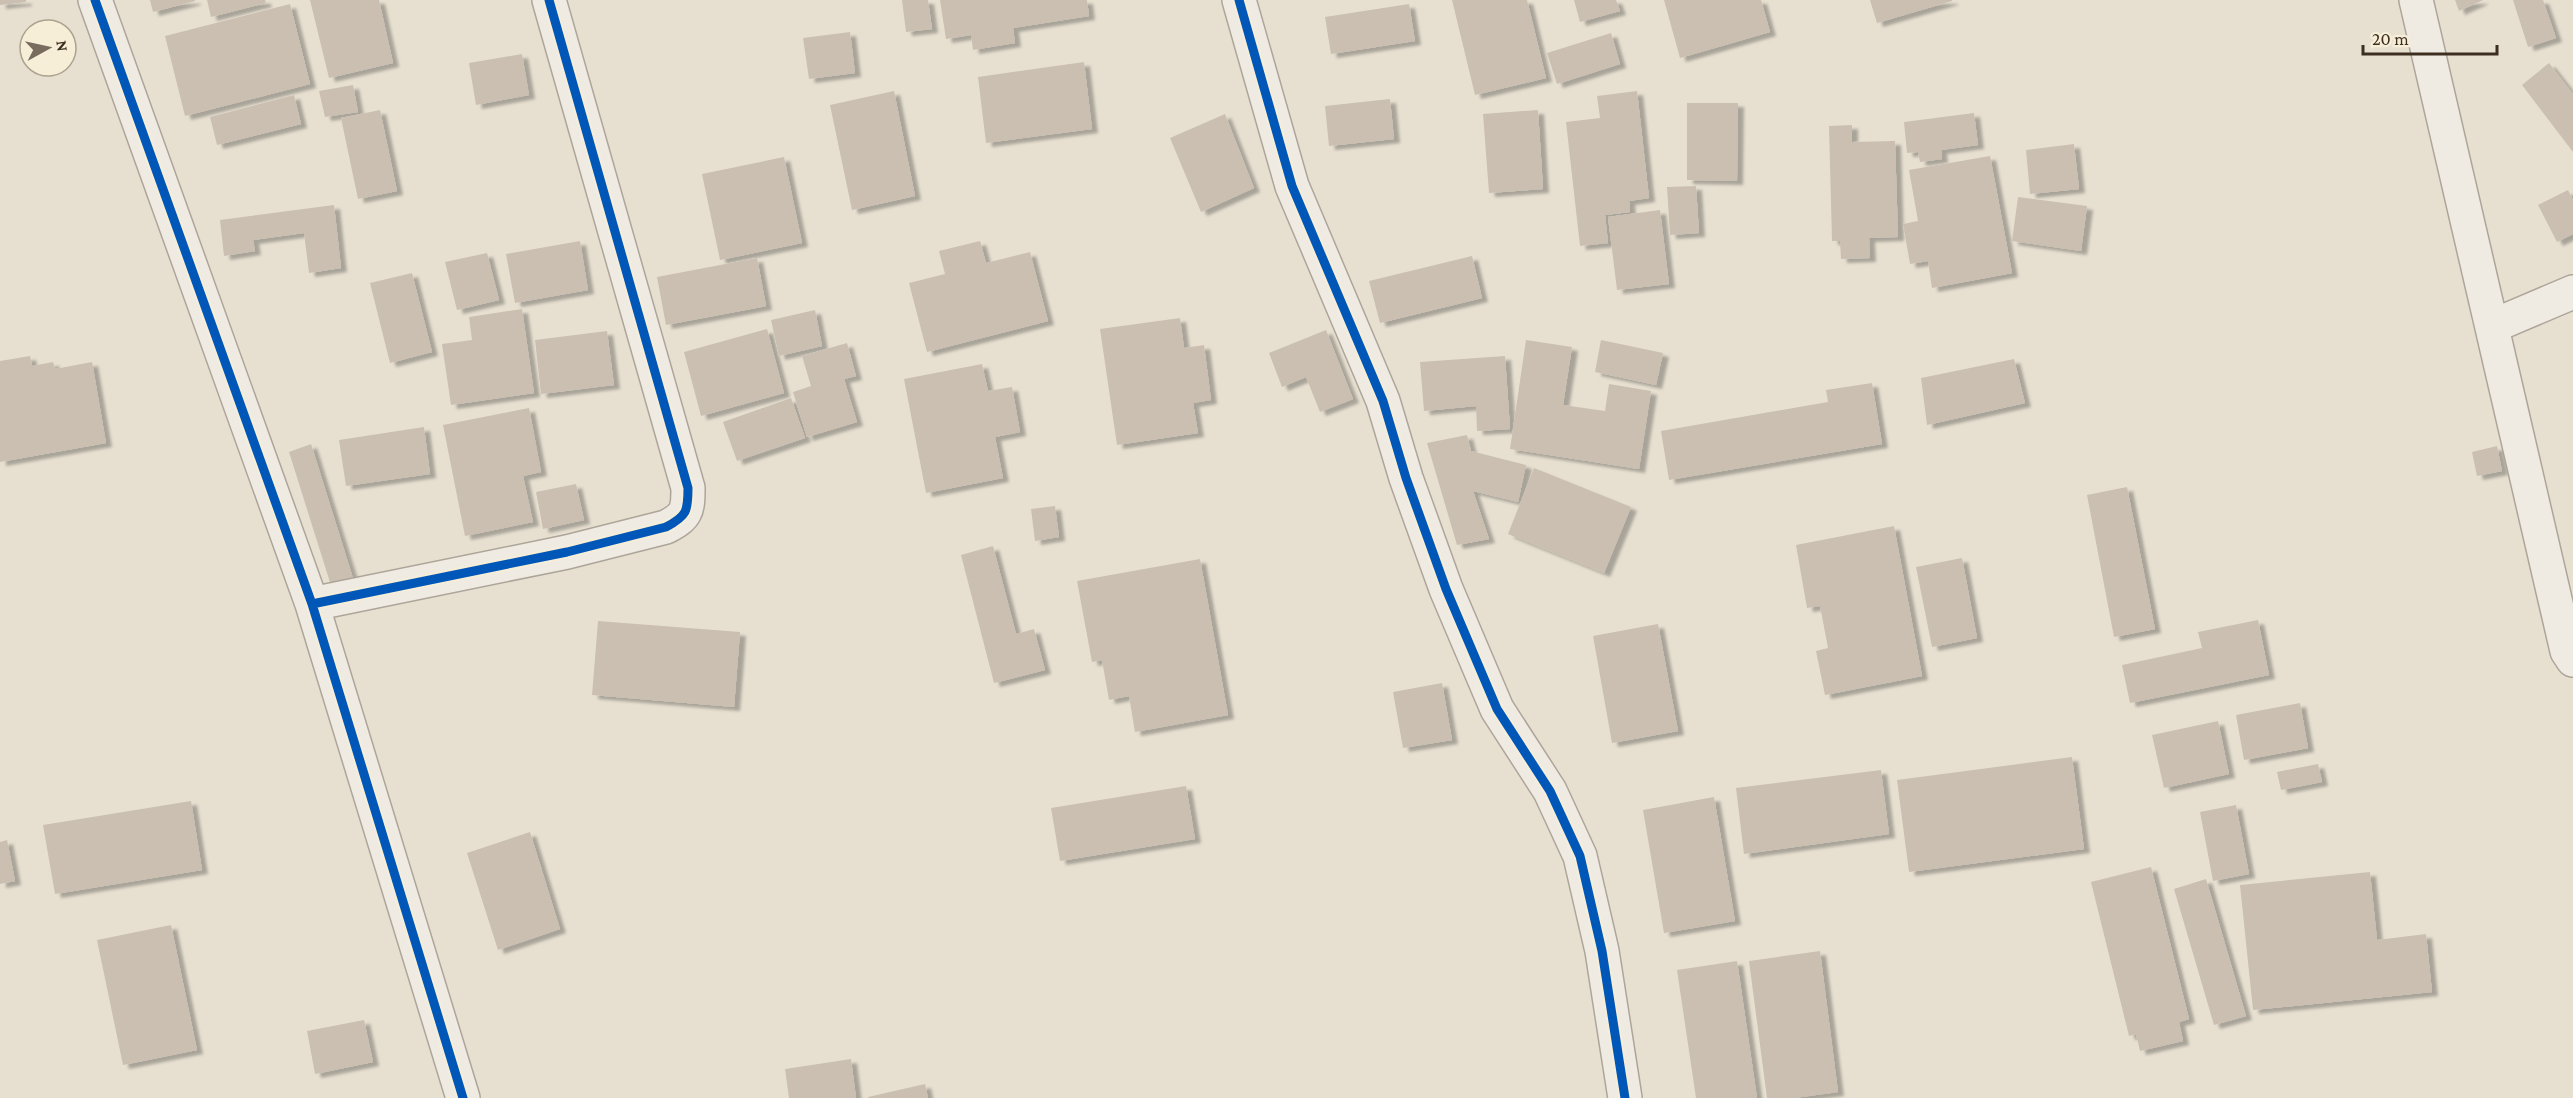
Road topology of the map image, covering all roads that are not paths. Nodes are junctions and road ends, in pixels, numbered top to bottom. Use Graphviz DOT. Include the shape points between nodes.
graph roads {
  1 [pos="95,0"];
  2 [pos="549,0"];
  3 [pos="1239,0"];
  4 [pos="2416,0"];
  5 [pos="2573,292"];
  6 [pos="2493,326"];
  7 [pos="312,604"];
  8 [pos="2573,660"];
  9 [pos="463,1098"];
  10 [pos="1625,1098"];
  1 -- 7 [label="street"];
  2 -- 7 [label="street" via="688,488 688,507 681,519 666,527 567,552"];
  3 -- 10 [label="street" via="1292,186 1383,401 1446,589 1497,709 1550,791 1580,856 1602,951"];
  4 -- 6 [label="street"];
  5 -- 6 [label="street"];
  6 -- 8 [label="street" via="2567,651"];
  7 -- 9 [label="street"];
}
